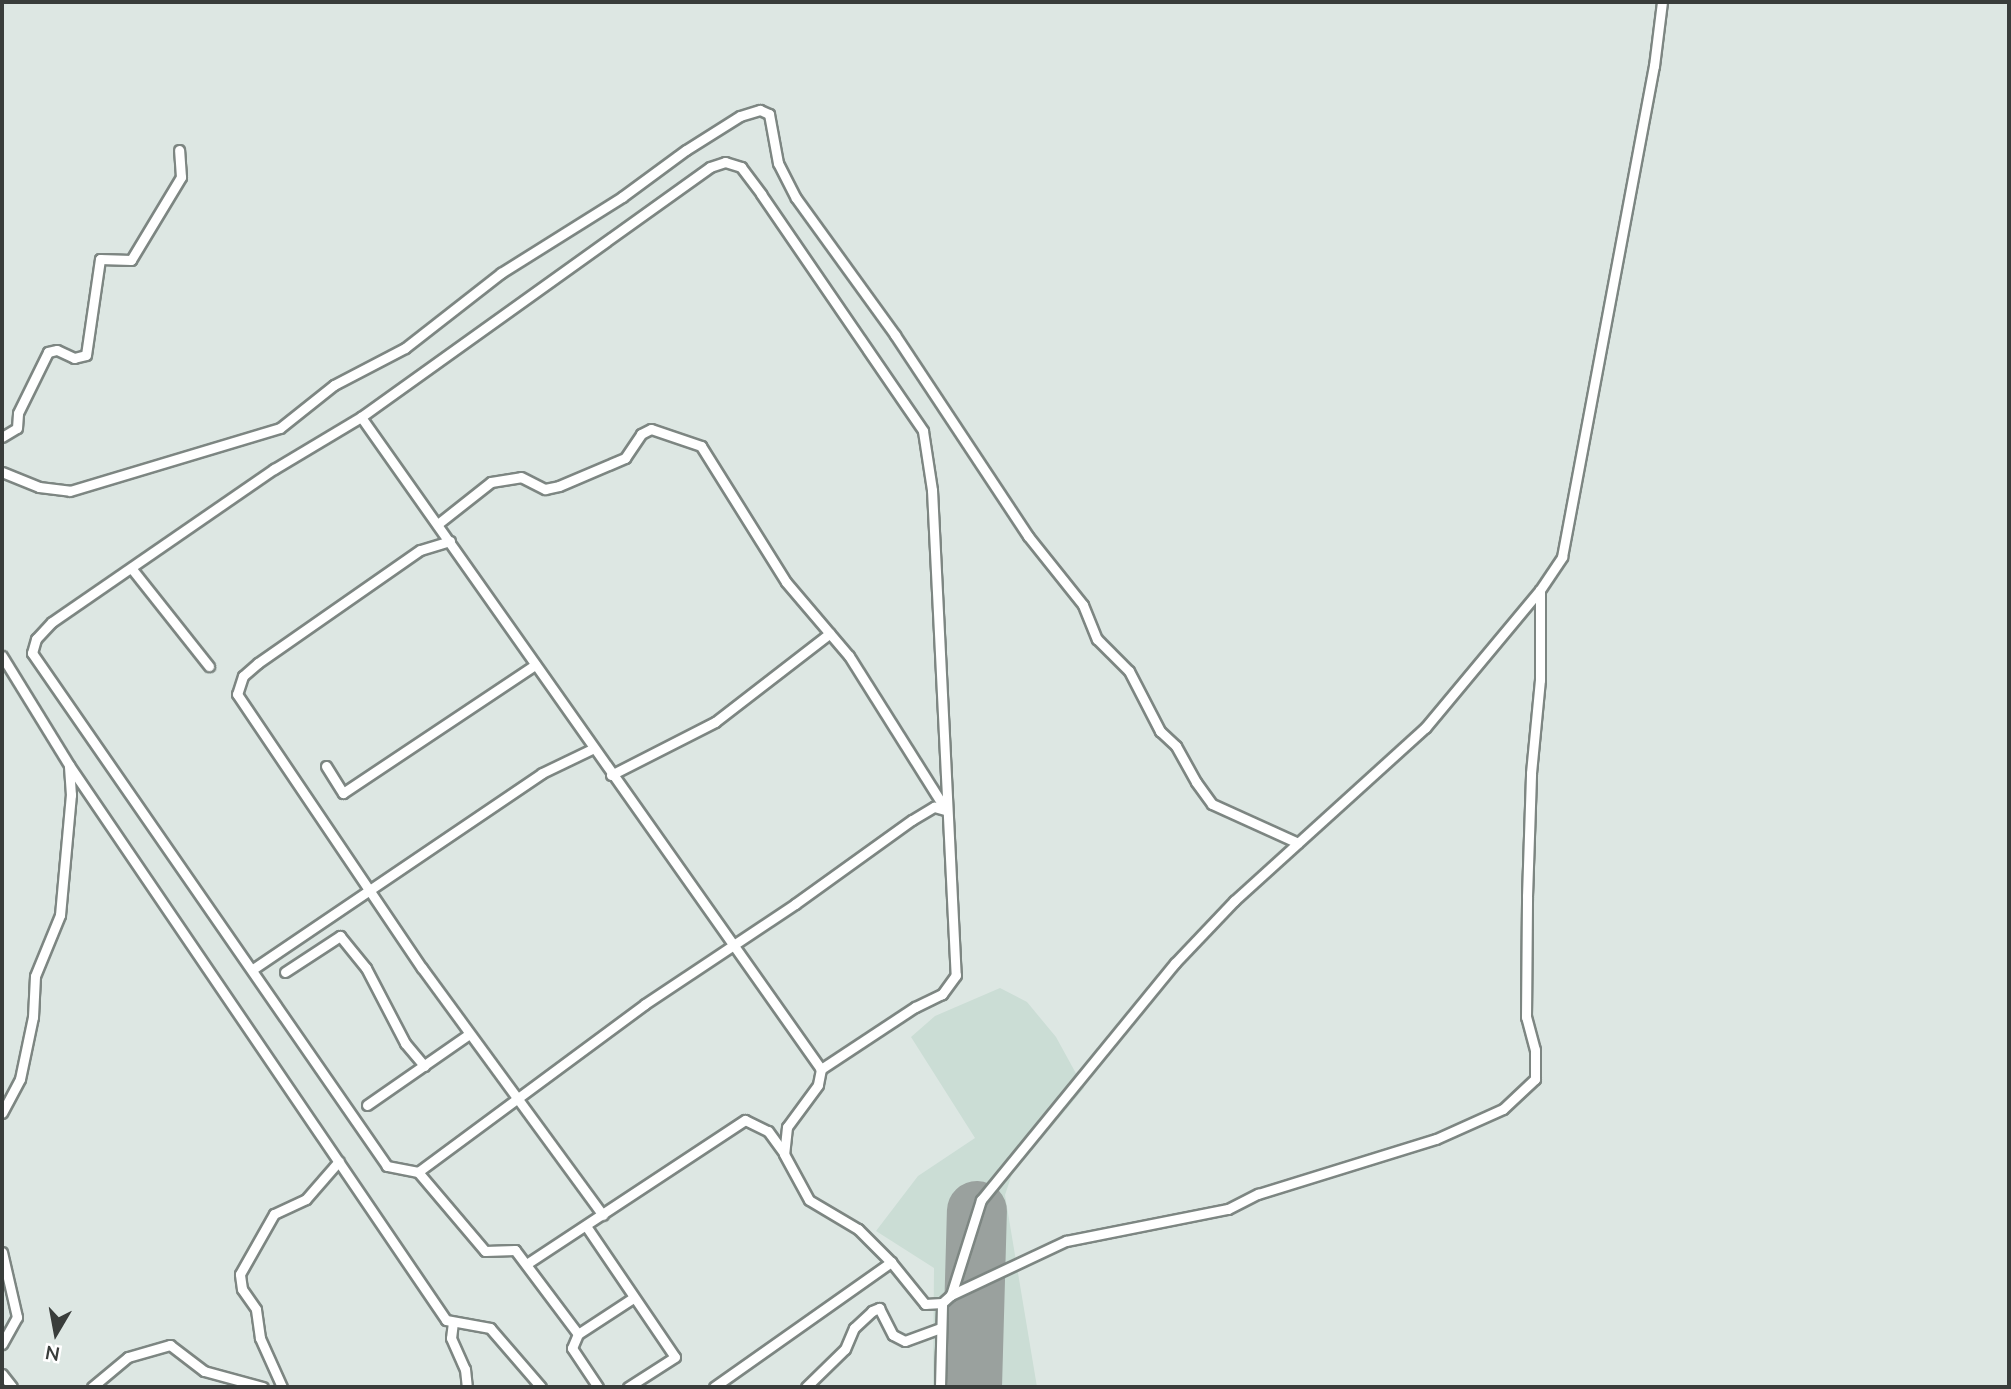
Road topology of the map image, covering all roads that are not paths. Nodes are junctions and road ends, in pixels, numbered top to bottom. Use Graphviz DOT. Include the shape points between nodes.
graph roads {
  1 [pos="1662,2"];
  2 [pos="179,150"];
  3 [pos="361,417"];
  4 [pos="2,437"];
  5 [pos="2,472"];
  6 [pos="439,523"];
  7 [pos="450,541"];
  8 [pos="132,569"];
  9 [pos="1540,590"];
  10 [pos="830,633"];
  11 [pos="2,656"];
  12 [pos="535,665"];
  13 [pos="209,666"];
  14 [pos="592,749"];
  15 [pos="69,765"];
  16 [pos="327,766"];
  17 [pos="611,775"];
  18 [pos="946,810"];
  19 [pos="1298,843"];
  20 [pos="371,890"];
  21 [pos="732,947"];
  22 [pos="253,969"];
  23 [pos="285,972"];
  24 [pos="469,1034"];
  25 [pos="424,1066"];
  26 [pos="821,1069"];
  27 [pos="519,1098"];
  28 [pos="367,1105"];
  29 [pos="2,1113"];
  30 [pos="784,1154"];
  31 [pos="338,1161"];
  32 [pos="418,1172"];
  33 [pos="603,1215"];
  34 [pos="586,1226"];
  35 [pos="2,1252"];
  36 [pos="891,1262"];
  37 [pos="528,1263"];
  38 [pos="951,1295"];
  39 [pos="632,1298"];
  40 [pos="942,1303"];
  41 [pos="453,1322"];
  42 [pos="940,1328"];
  43 [pos="578,1334"];
  44 [pos="2,1344"];
  45 [pos="2,1374"];
  46 [pos="12,1387"];
  47 [pos="92,1387"];
  48 [pos="263,1387"];
  49 [pos="282,1387"];
  50 [pos="467,1387"];
  51 [pos="541,1387"];
  52 [pos="598,1387"];
  53 [pos="628,1387"];
  54 [pos="714,1387"];
  55 [pos="806,1387"];
  56 [pos="940,1387"];
  1 -- 9 [label="street" via="1562,556"];
  2 -- 4 [label="street" via="181,177 131,260 100,259 86,355 74,358 57,350 48,352 18,413 17,428"];
  3 -- 6 [label="street"];
  3 -- 8 [label="street" via="274,470"];
  3 -- 18 [label="street" via="710,167 725,162 741,167 923,431 932,490"];
  5 -- 19 [label="street" via="38,487 70,491 280,428 326,391 405,348 501,273 622,197 686,150 740,116 760,110 769,114 778,163 796,198 895,335 1028,536 1083,605 1097,639 1129,671 1160,731 1176,746 1212,804"];
  6 -- 7 [label="street"];
  6 -- 10 [label="street" via="491,482 521,477 545,489 559,486 625,458 641,434 651,429 701,446 786,582"];
  7 -- 12 [label="street"];
  7 -- 20 [label="street" via="421,550 258,663 243,676 237,694"];
  8 -- 13 [label="street"];
  8 -- 22 [label="street" via="52,622 36,639 32,653"];
  9 -- 19 [label="street" via="1425,728"];
  9 -- 38 [label="street" via="1540,680 1527,896 1526,1017 1535,1050 1535,1079 1503,1109 1436,1139 1258,1194 1228,1209 1066,1241"];
  10 -- 17 [label="street" via="715,722"];
  10 -- 18 [label="street"];
  11 -- 15 [label="street"];
  12 -- 14 [label="street"];
  12 -- 16 [label="street" via="343,793"];
  14 -- 17 [label="street"];
  14 -- 20 [label="street" via="542,773"];
  15 -- 29 [label="street" via="71,795 60,915 36,976 20,1079"];
  15 -- 31 [label="street"];
  17 -- 21 [label="street"];
  18 -- 21 [label="street" via="934,807 912,820"];
  18 -- 26 [label="street" via="956,975 942,994"];
  19 -- 38 [label="street" via="1175,963 1003,1171 981,1200"];
  20 -- 22 [label="street"];
  20 -- 24 [label="street"];
  21 -- 26 [label="street"];
  21 -- 27 [label="street" via="645,1004"];
  22 -- 32 [label="street" via="387,1166"];
  23 -- 25 [label="street" via="340,936 366,968 405,1043"];
  24 -- 25 [label="street"];
  24 -- 27 [label="street"];
  25 -- 28 [label="street"];
  26 -- 30 [label="street" via="818,1085 787,1127"];
  27 -- 32 [label="street"];
  27 -- 33 [label="street"];
  30 -- 33 [label="street" via="768,1131 745,1120"];
  30 -- 36 [label="street" via="810,1200 858,1229"];
  31 -- 41 [label="street" via="366,1208 446,1320"];
  31 -- 49 [label="street" via="306,1199 274,1214 240,1274 242,1289 256,1310 260,1338"];
  32 -- 37 [label="street" via="485,1251 515,1250"];
  33 -- 34 [label="street"];
  34 -- 37 [label="street"];
  34 -- 39 [label="street"];
  35 -- 44 [label="street" via="17,1317"];
  36 -- 40 [label="street" via="925,1304"];
  36 -- 54 [label="street"];
  37 -- 43 [label="street"];
  38 -- 40 [label="street"];
  39 -- 43 [label="street"];
  39 -- 53 [label="street" via="675,1357"];
  40 -- 42 [label="street"];
  41 -- 50 [label="street" via="451,1338 465,1369"];
  41 -- 51 [label="street" via="490,1328"];
  42 -- 55 [label="street" via="905,1341 892,1335 879,1308 862,1318 845,1349"];
  42 -- 56 [label="street"];
  43 -- 52 [label="street" via="572,1348"];
  45 -- 46 [label="street"];
  47 -- 48 [label="street" via="128,1357 170,1345 204,1371"];
}
